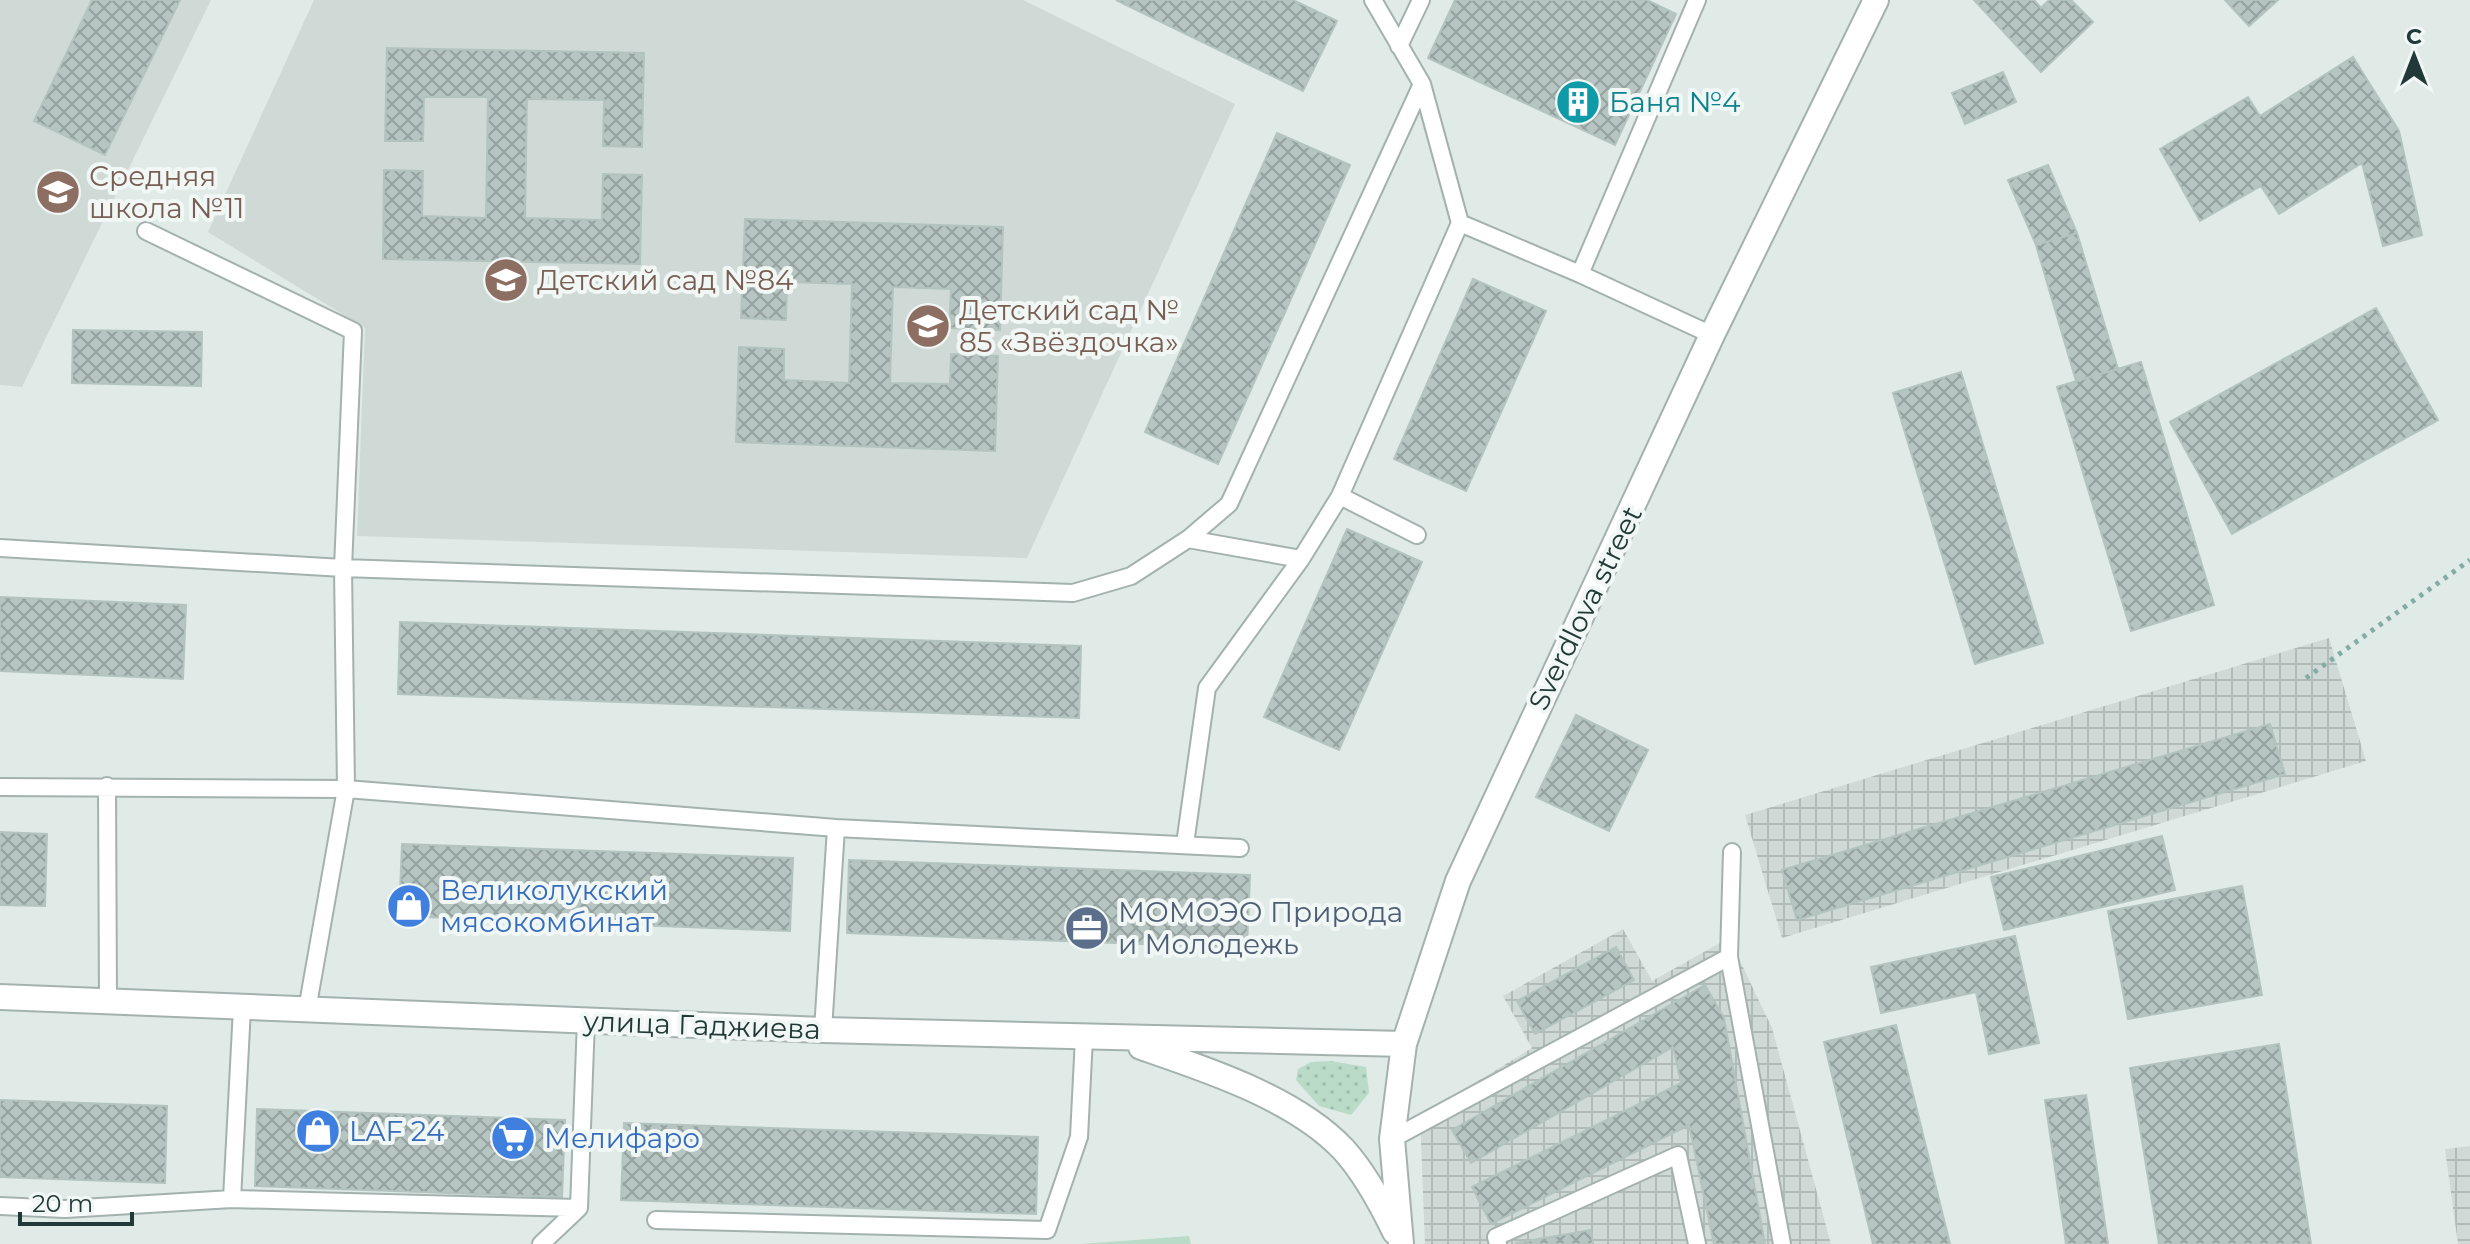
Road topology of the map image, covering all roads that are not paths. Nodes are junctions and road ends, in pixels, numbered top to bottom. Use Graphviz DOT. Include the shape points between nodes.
graph roads {
  1 [pos="1373,0"];
  2 [pos="1421,0"];
  3 [pos="1697,0"];
  4 [pos="1876,0"];
  5 [pos="1399,46"];
  6 [pos="1422,84"];
  7 [pos="1460,223"];
  8 [pos="146,231"];
  9 [pos="1580,274"];
  10 [pos="1712,335"];
  11 [pos="1340,496"];
  12 [pos="1417,535"];
  13 [pos="1188,539"];
  14 [pos="0,548"];
  15 [pos="1301,559"];
  16 [pos="343,568"];
  17 [pos="107,786"];
  18 [pos="0,787"];
  19 [pos="346,789"];
  20 [pos="836,828"];
  21 [pos="1185,844"];
  22 [pos="1240,848"];
  23 [pos="1732,852"];
  24 [pos="1729,957"];
  25 [pos="0,997"];
  26 [pos="108,1001"];
  27 [pos="242,1008"];
  28 [pos="307,1010"];
  29 [pos="586,1020"];
  30 [pos="823,1030"];
  31 [pos="1084,1037"];
  32 [pos="1116,1038"];
  33 [pos="1404,1044"];
  34 [pos="1392,1139"];
  35 [pos="232,1199"];
  36 [pos="0,1206"];
  37 [pos="579,1208"];
  38 [pos="656,1220"];
  39 [pos="541,1244"];
  40 [pos="1401,1244"];
  41 [pos="1498,1244"];
  42 [pos="1697,1244"];
  43 [pos="1782,1244"];
  1 -- 5 [label="lane"];
  2 -- 5 [label="lane"];
  3 -- 9 [label="lane"];
  4 -- 10 [label="street, Sverdlova street"];
  5 -- 6 [label="lane"];
  6 -- 7 [label="lane"];
  6 -- 13 [label="lane" via="1229,504"];
  7 -- 9 [label="lane"];
  7 -- 11 [label="lane"];
  8 -- 16 [label="lane" via="353,331"];
  9 -- 10 [label="lane"];
  10 -- 33 [label="street, Sverdlova street" via="1458,881"];
  11 -- 12 [label="lane"];
  11 -- 15 [label="lane"];
  13 -- 15 [label="lane"];
  13 -- 16 [label="lane" via="1131,576 1073,593"];
  14 -- 16 [label="lane"];
  15 -- 21 [label="lane" via="1207,688"];
  16 -- 19 [label="lane"];
  17 -- 18 [label="lane"];
  17 -- 19 [label="lane"];
  17 -- 26 [label="lane"];
  19 -- 20 [label="lane"];
  19 -- 28 [label="lane"];
  20 -- 21 [label="lane"];
  20 -- 30 [label="lane"];
  21 -- 22 [label="lane"];
  23 -- 24 [label="lane"];
  24 -- 34 [label="lane"];
  24 -- 43 [label="lane"];
  25 -- 26 [label="street, улица Гаджиева"];
  26 -- 27 [label="street, улица Гаджиева"];
  27 -- 28 [label="street, улица Гаджиева"];
  27 -- 35 [label="lane"];
  28 -- 29 [label="street, улица Гаджиева"];
  29 -- 30 [label="street, улица Гаджиева"];
  29 -- 37 [label="lane"];
  30 -- 31 [label="street, улица Гаджиева"];
  31 -- 32 [label="street, улица Гаджиева"];
  31 -- 38 [label="lane" via="1079,1137 1047,1230"];
  32 -- 33 [label="street, улица Гаджиева"];
  32 -- 40 [label="street" via="1206,1069 1329,1136 1357,1165"];
  33 -- 34 [label="street, Sverdlova street"];
  34 -- 40 [label="street, Sverdlova street"];
  35 -- 36 [label="lane" via="65,1209"];
  35 -- 37 [label="lane"];
  37 -- 39 [label="lane"];
  41 -- 42 [label="lane" via="1496,1237 1678,1155"];
}
